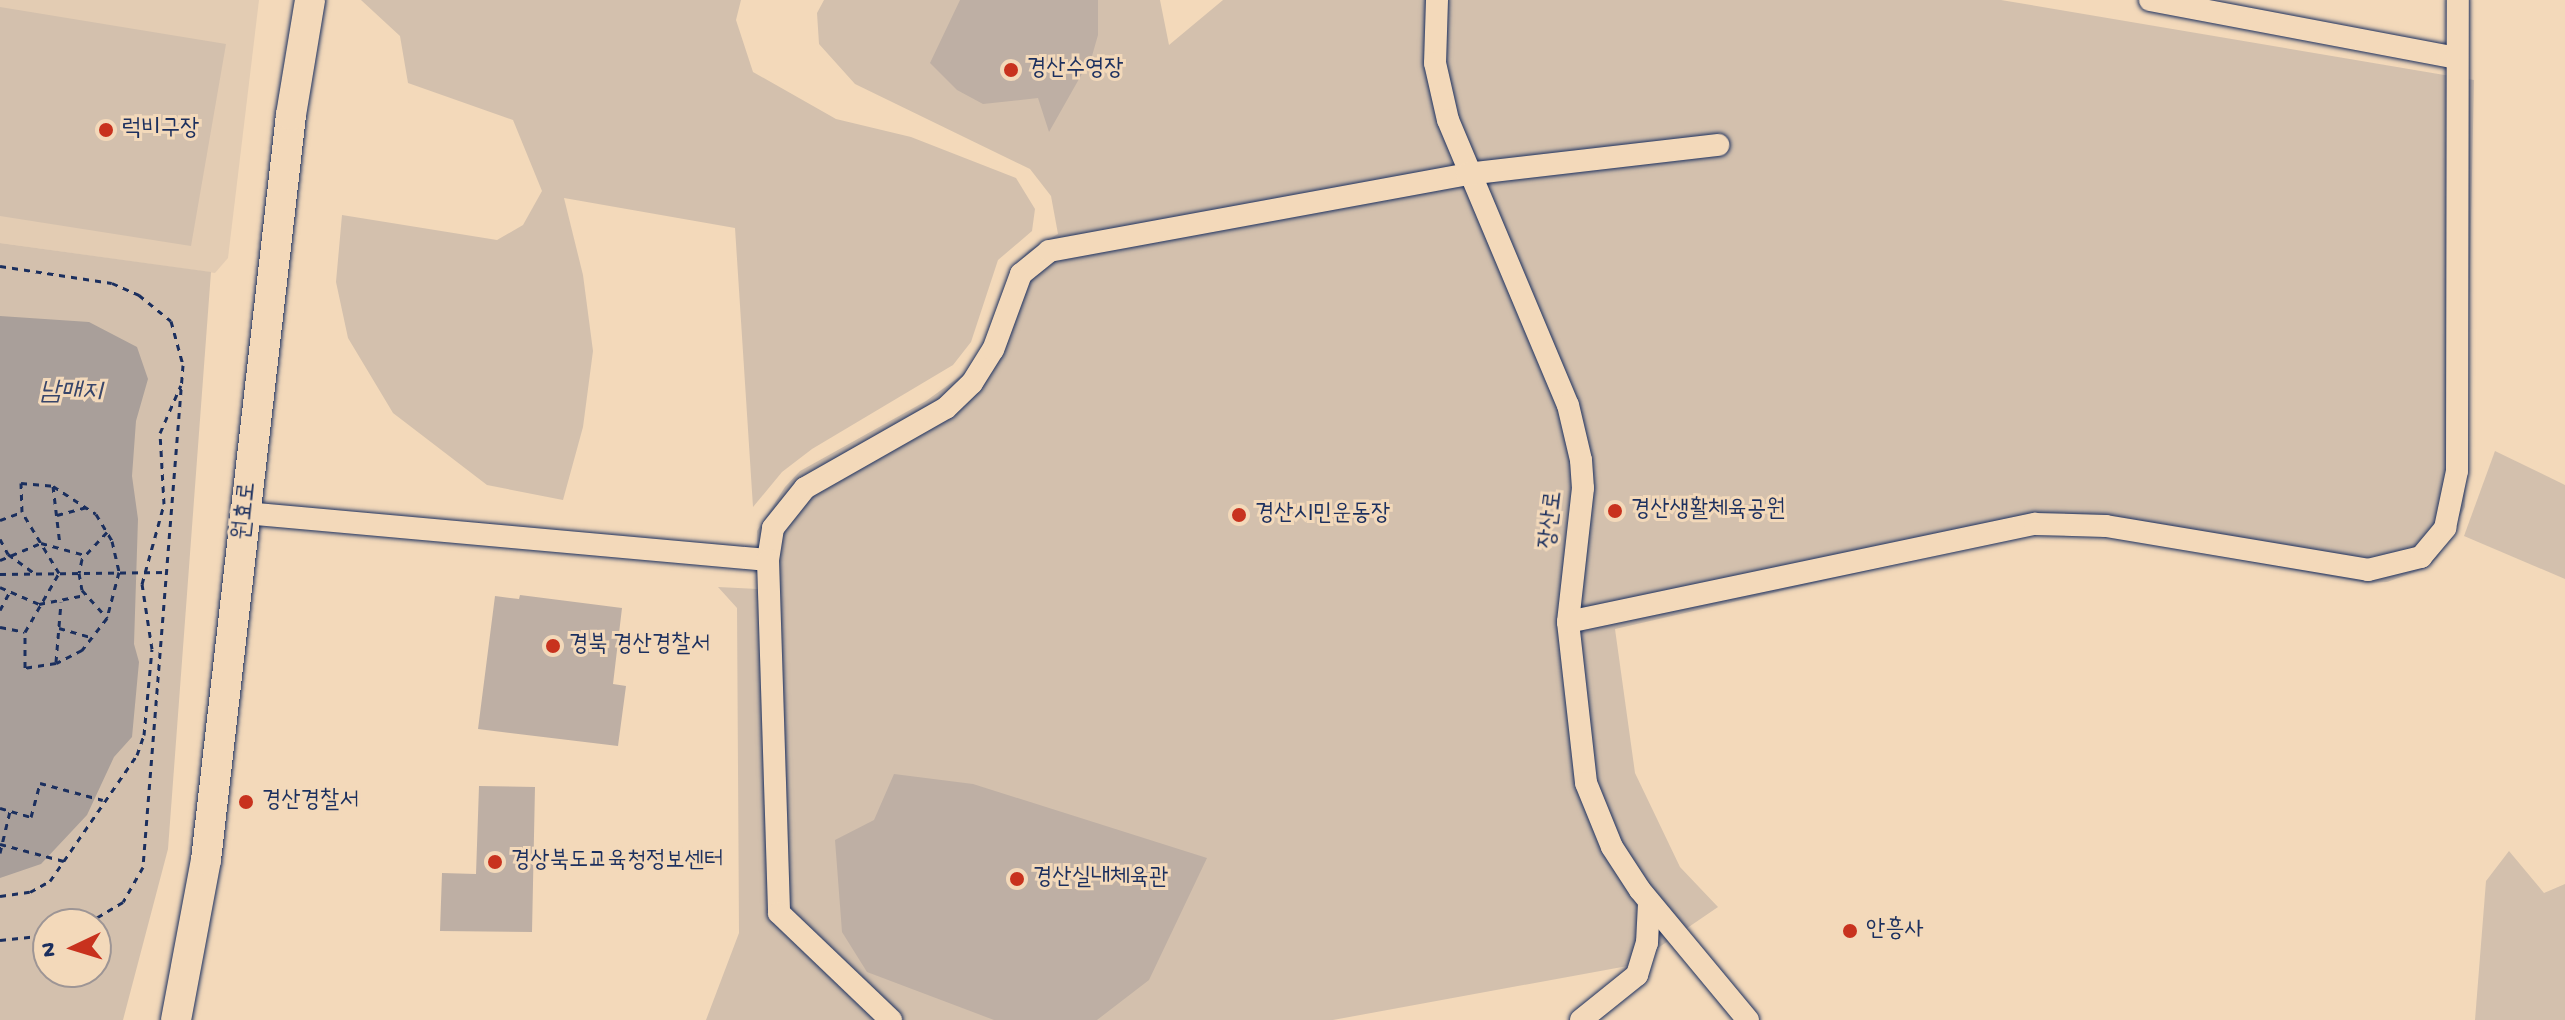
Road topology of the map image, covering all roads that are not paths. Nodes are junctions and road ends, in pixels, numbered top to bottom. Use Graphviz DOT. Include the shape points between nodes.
graph roads {
  1 [pos="310,0"];
  2 [pos="1437,0"];
  3 [pos="2150,0"];
  4 [pos="2458,0"];
  5 [pos="2457,58"];
  6 [pos="1718,145"];
  7 [pos="1467,174"];
  8 [pos="245,513"];
  9 [pos="768,560"];
  10 [pos="1568,622"];
  11 [pos="1649,903"];
  12 [pos="176,1020"];
  13 [pos="891,1020"];
  14 [pos="1581,1020"];
  15 [pos="1748,1020"];
  1 -- 8 [label="main road, 원효로"];
  2 -- 7 [label="street, 장산로" via="1439,89"];
  3 -- 5 [label="street"];
  4 -- 5 [label="street"];
  5 -- 10 [label="street" via="2457,471 2445,528 2421,557 2368,570 2106,526 2035,524"];
  6 -- 7 [label="street"];
  7 -- 9 [label="street" via="1049,251 1021,274 993,350 972,383 946,408 805,488 773,528"];
  7 -- 10 [label="street, 장산로" via="1576,431 1583,488"];
  8 -- 9 [label="street"];
  8 -- 12 [label="main road, 원효로" via="206,860"];
  9 -- 13 [label="street" via="779,913"];
  10 -- 11 [label="street, 장산로" via="1586,783 1612,847"];
  11 -- 14 [label="street" via="1647,943 1637,975"];
  11 -- 15 [label="street, 장산로"];
}
